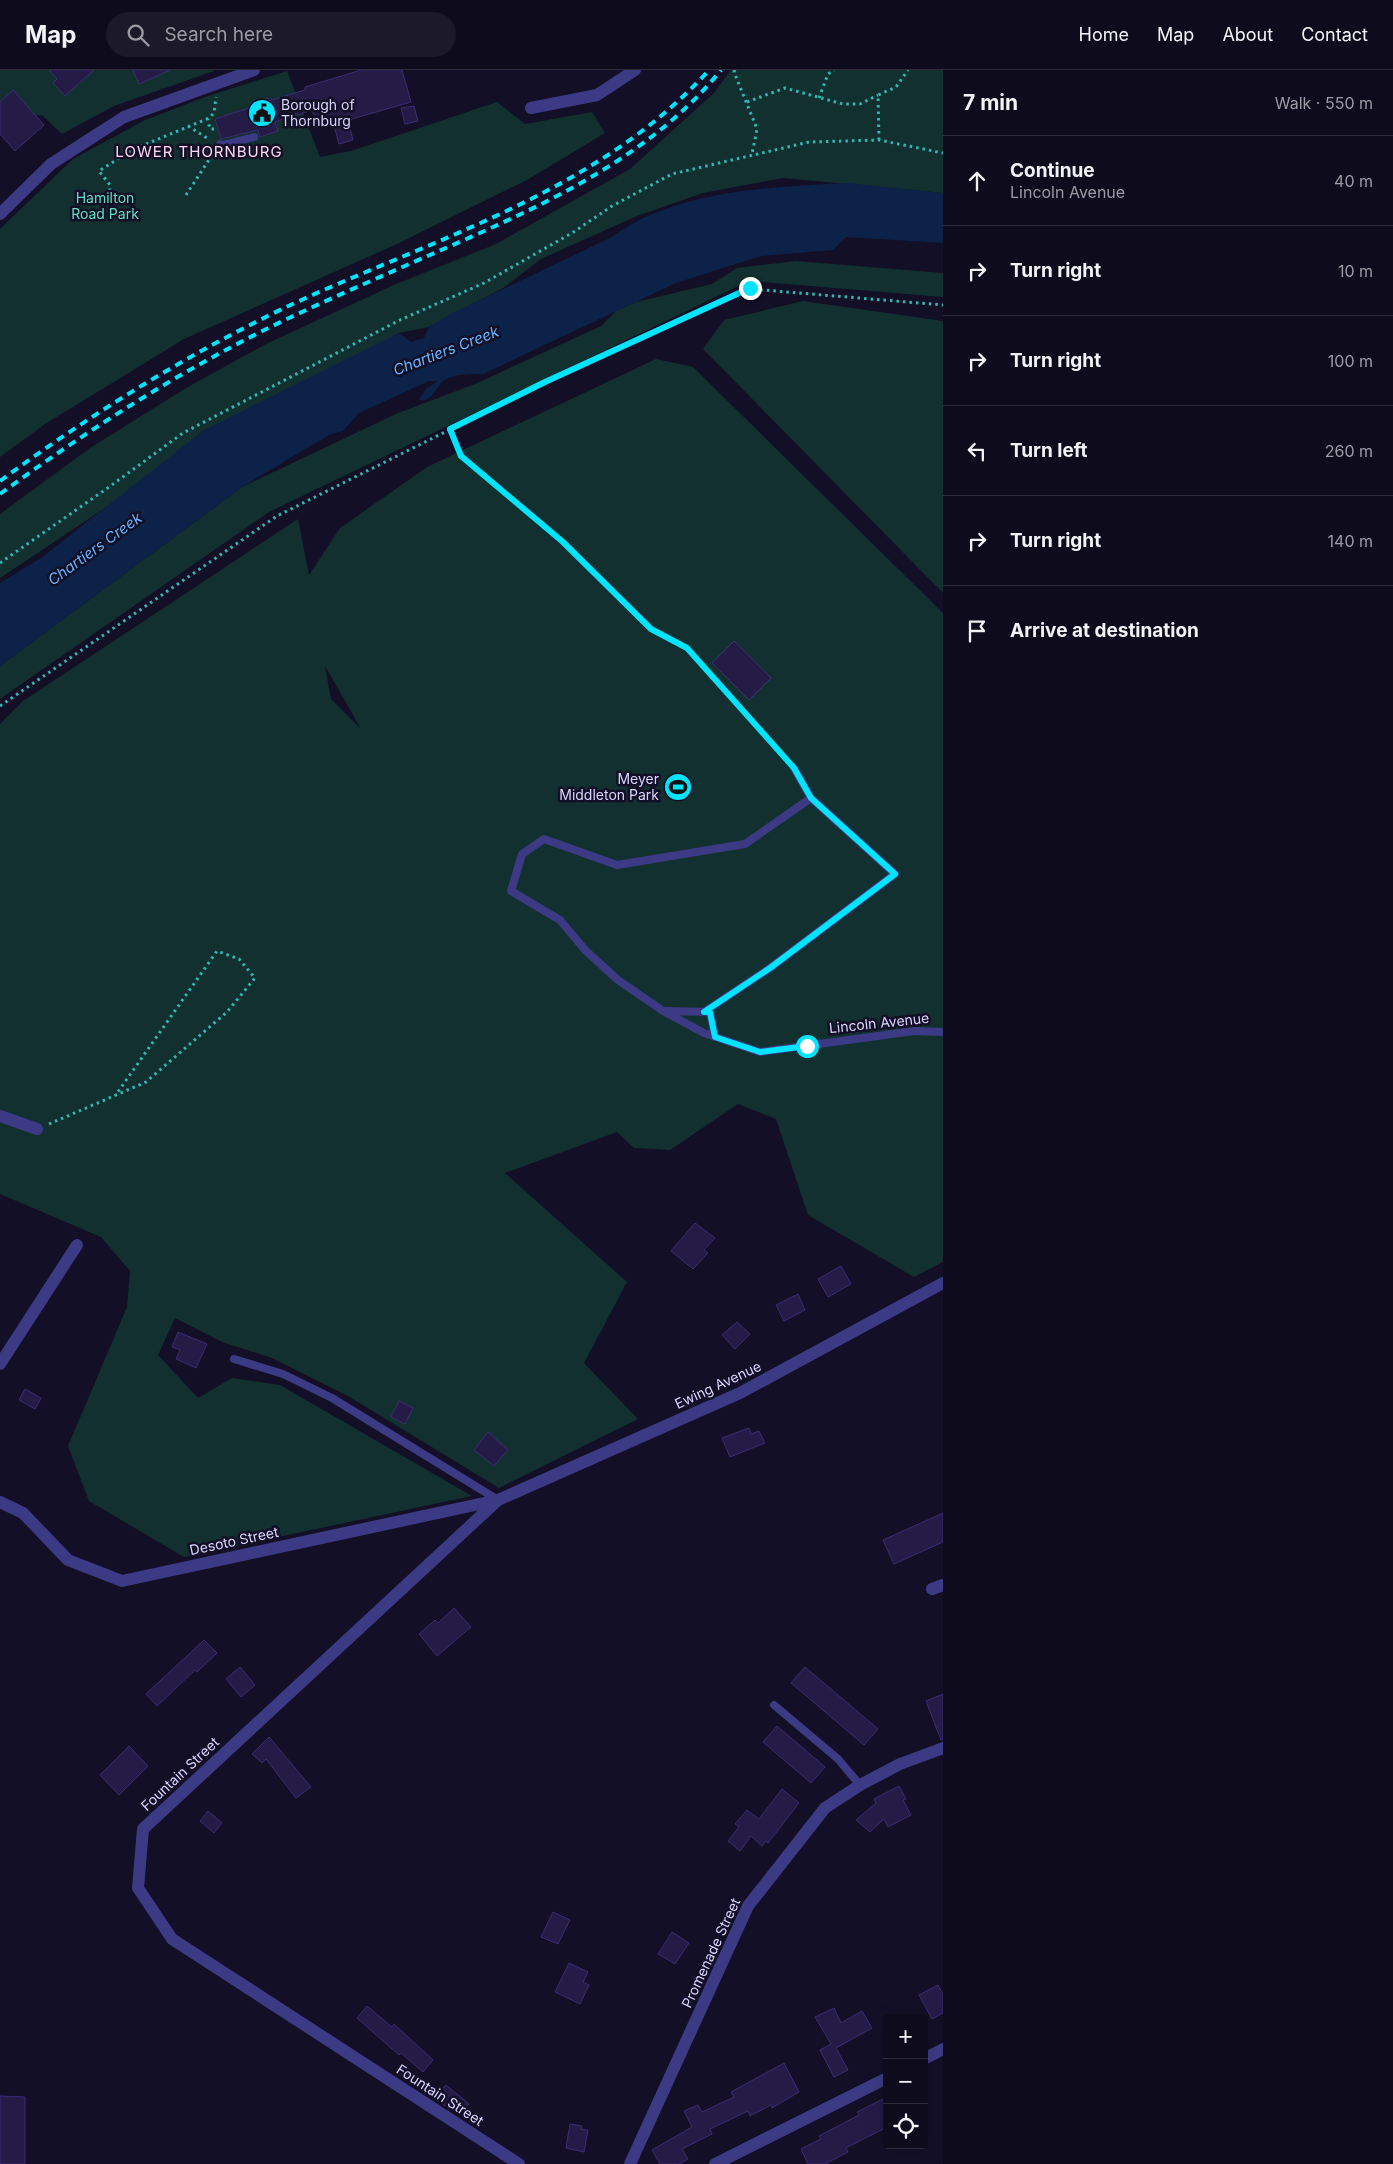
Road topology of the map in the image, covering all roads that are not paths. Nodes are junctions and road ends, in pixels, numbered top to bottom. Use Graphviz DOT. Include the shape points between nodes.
graph roads {
  1 [pos="254,70"];
  2 [pos="635,70"];
  3 [pos="234,73"];
  4 [pos="531,108"];
  5 [pos="254,137"];
  6 [pos="216,141"];
  7 [pos="0,214"];
  8 [pos="794,768"];
  9 [pos="811,798"];
  10 [pos="663,1011"];
  11 [pos="704,1012"];
  12 [pos="943,1032"];
  13 [pos="715,1037"];
  14 [pos="0,1116"];
  15 [pos="37,1129"];
  16 [pos="77,1245"];
  17 [pos="943,1283"];
  18 [pos="234,1359"];
  19 [pos="0,1364"];
  20 [pos="498,1500"];
  21 [pos="0,1502"];
  22 [pos="774,1705"];
  23 [pos="943,1748"];
  24 [pos="860,1785"];
  25 [pos="943,2049"];
  26 [pos="928,2057"];
  27 [pos="883,2080"];
  28 [pos="519,2164"];
  29 [pos="630,2164"];
  30 [pos="716,2164"];
  1 -- 3 [label="street"];
  2 -- 4 [label="street" via="597,95"];
  3 -- 7 [label="street" via="124,116 51,164"];
  5 -- 6 [label="lane" via="224,145"];
  8 -- 9 [label="lane"];
  9 -- 10 [label="lane, Lincoln Avenue" via="745,844 617,865 544,839 522,854 511,891 560,920 586,951 618,980"];
  9 -- 11 [label="lane" via="895,874 770,968"];
  10 -- 11 [label="lane"];
  10 -- 13 [label="lane, Lincoln Avenue"];
  11 -- 13 [label="lane" via="710,1012"];
  12 -- 13 [label="lane, Lincoln Avenue" via="914,1031 760,1052"];
  14 -- 15 [label="street"];
  16 -- 19 [label="street"];
  17 -- 20 [label="street, Ewing Avenue" via="740,1393"];
  18 -- 20 [label="lane" via="283,1374 332,1398"];
  20 -- 21 [label="street, Desoto Street" via="122,1581 68,1560 23,1513"];
  20 -- 28 [label="street, Fountain Street" via="143,1829 138,1888 172,1938"];
  22 -- 24 [label="lane" via="838,1759"];
  23 -- 24 [label="street, Promenade Street" via="900,1764"];
  24 -- 29 [label="street, Promenade Street" via="824,1808 748,1906"];
  25 -- 26 [label="street"];
  27 -- 30 [label="street"];
}
